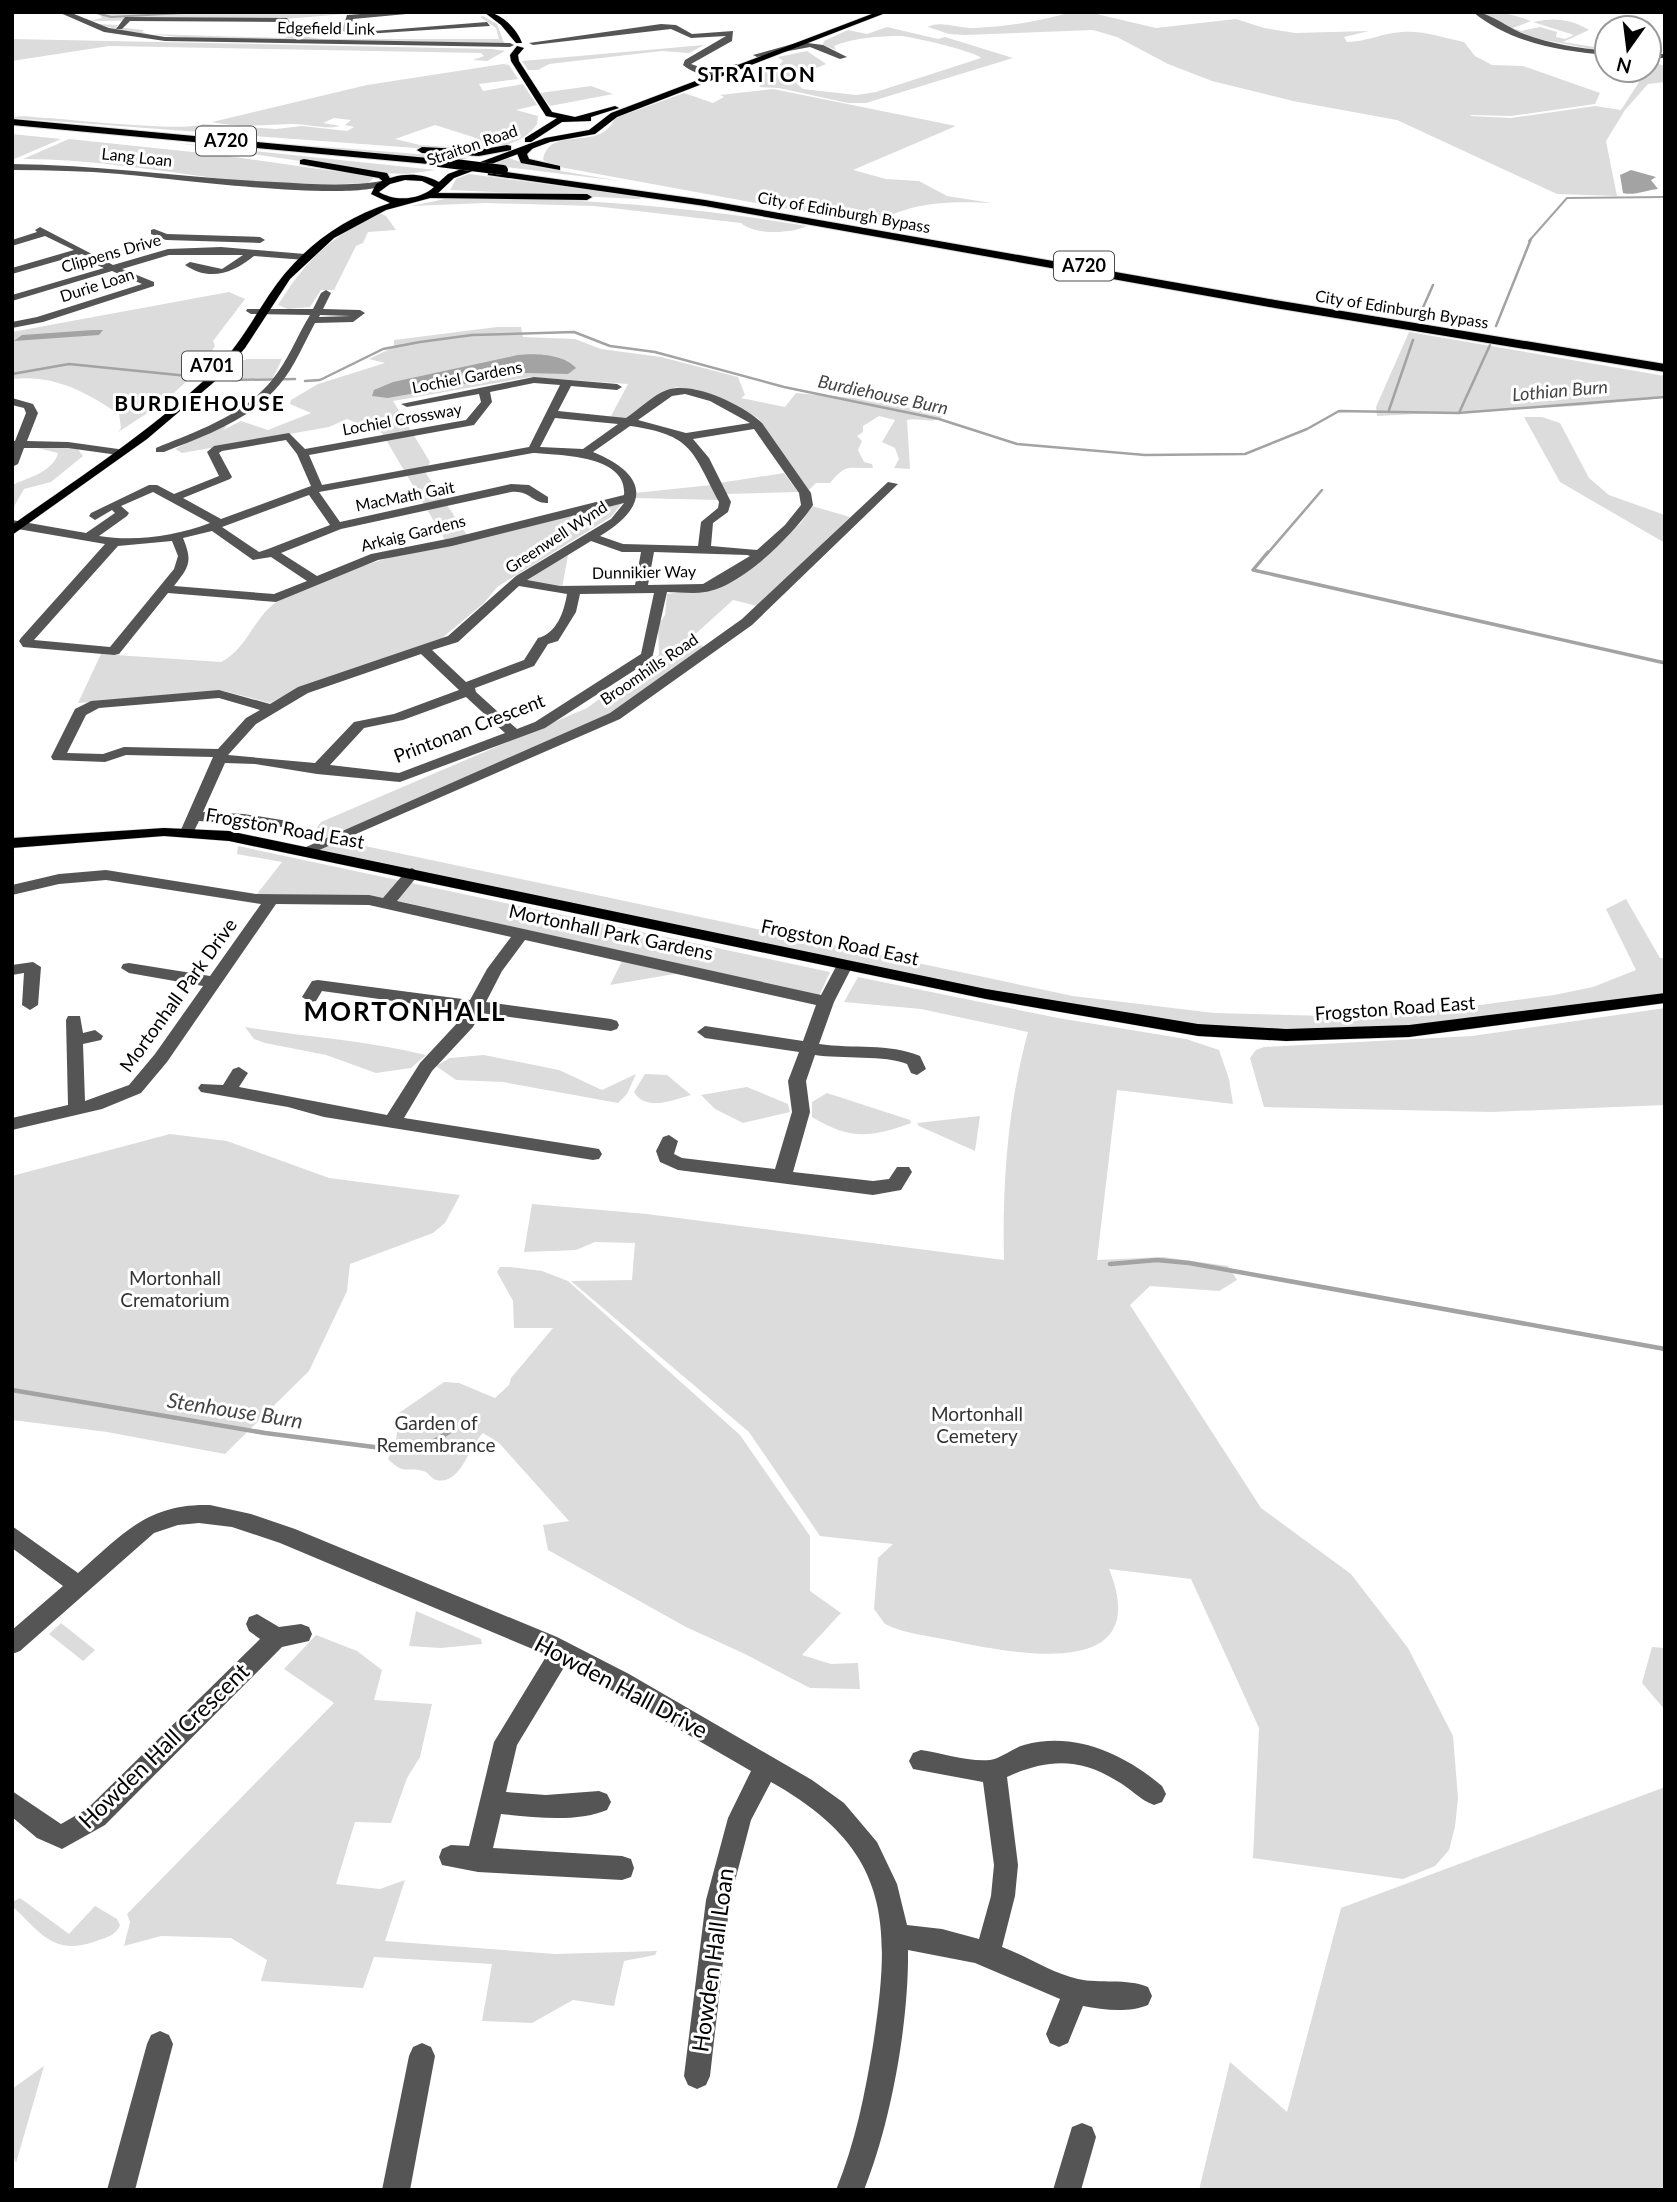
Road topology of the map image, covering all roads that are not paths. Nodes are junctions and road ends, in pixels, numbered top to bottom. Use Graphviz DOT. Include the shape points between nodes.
graph roads {
  1 [pos="62,12"];
  2 [pos="424,12"];
  3 [pos="488,12"];
  4 [pos="871,12"];
  5 [pos="884,12"];
  6 [pos="1477,12"];
  7 [pos="404,13"];
  8 [pos="472,13"];
  9 [pos="348,15"];
  10 [pos="123,18"];
  11 [pos="185,19"];
  12 [pos="242,19"];
  13 [pos="435,29"];
  14 [pos="293,30"];
  15 [pos="838,30"];
  16 [pos="308,31"];
  17 [pos="333,31"];
  18 [pos="346,31"];
  19 [pos="169,34"];
  20 [pos="226,35"];
  21 [pos="284,37"];
  22 [pos="438,38"];
  23 [pos="803,41"];
  24 [pos="533,43"];
  25 [pos="510,45"];
  26 [pos="520,45"];
  27 [pos="820,48"];
  28 [pos="786,49"];
  29 [pos="1593,50"];
  30 [pos="762,56"];
  31 [pos="839,57"];
  32 [pos="707,73"];
  33 [pos="549,114"];
  34 [pos="573,118"];
  35 [pos="12,125"];
  36 [pos="599,126"];
  37 [pos="547,128"];
  38 [pos="116,131"];
  39 [pos="529,147"];
  40 [pos="507,149"];
  41 [pos="434,164"];
  42 [pos="12,167"];
  43 [pos="570,170"];
  44 [pos="497,171"];
  45 [pos="582,173"];
  46 [pos="412,178"];
  47 [pos="384,183"];
  48 [pos="342,187"];
  49 [pos="435,190"];
  50 [pos="376,194"];
  51 [pos="415,199"];
  52 [pos="154,232"];
  53 [pos="877,234"];
  54 [pos="921,236"];
  55 [pos="234,238"];
  56 [pos="260,240"];
  57 [pos="12,243"];
  58 [pos="221,250"];
  59 [pos="82,251"];
  60 [pos="252,252"];
  61 [pos="299,257"];
  62 [pos="190,265"];
  63 [pos="113,267"];
  64 [pos="12,271"];
  65 [pos="326,293"];
  66 [pos="12,298"];
  67 [pos="251,311"];
  68 [pos="264,311"];
  69 [pos="314,316"];
  70 [pos="12,325"];
  71 [pos="1665,366"];
  72 [pos="567,383"];
  73 [pos="617,387"];
  74 [pos="484,391"];
  75 [pos="12,401"];
  76 [pos="407,404"];
  77 [pos="554,414"];
  78 [pos="629,422"];
  79 [pos="758,425"];
  80 [pos="684,437"];
  81 [pos="17,444"];
  82 [pos="105,450"];
  83 [pos="160,450"];
  84 [pos="533,450"];
  85 [pos="118,452"];
  86 [pos="302,453"];
  87 [pos="585,453"];
  88 [pos="12,464"];
  89 [pos="892,484"];
  90 [pos="315,490"];
  91 [pos="176,497"];
  92 [pos="632,497"];
  93 [pos="544,500"];
  94 [pos="113,505"];
  95 [pos="95,516"];
  96 [pos="14,524"];
  97 [pos="216,524"];
  98 [pos="337,526"];
  99 [pos="176,537"];
  100 [pos="590,537"];
  101 [pos="88,538"];
  102 [pos="114,542"];
  103 [pos="648,549"];
  104 [pos="704,551"];
  105 [pos="272,552"];
  106 [pos="757,554"];
  107 [pos="316,581"];
  108 [pos="517,582"];
  109 [pos="164,589"];
  110 [pos="661,589"];
  111 [pos="574,590"];
  112 [pos="641,590"];
  113 [pos="424,650"];
  114 [pos="467,689"];
  115 [pos="270,708"];
  116 [pos="514,734"];
  117 [pos="221,756"];
  118 [pos="317,770"];
  119 [pos="194,816"];
  120 [pos="288,825"];
  121 [pos="187,832"];
  122 [pos="12,844"];
  123 [pos="305,850"];
  124 [pos="412,873"];
  125 [pos="12,890"];
  126 [pos="272,899"];
  127 [pos="388,903"];
  128 [pos="520,934"];
  129 [pos="845,965"];
  130 [pos="129,968"];
  131 [pos="12,971"];
  132 [pos="214,982"];
  133 [pos="310,997"];
  134 [pos="1665,998"];
  135 [pos="826,1002"];
  136 [pos="30,1005"];
  137 [pos="477,1007"];
  138 [pos="74,1020"];
  139 [pos="611,1024"];
  140 [pos="705,1032"];
  141 [pos="95,1036"];
  142 [pos="75,1040"];
  143 [pos="808,1048"];
  144 [pos="917,1069"];
  145 [pos="239,1073"];
  146 [pos="207,1088"];
  147 [pos="228,1090"];
  148 [pos="77,1110"];
  149 [pos="392,1122"];
  150 [pos="19,1124"];
  151 [pos="669,1141"];
  152 [pos="593,1154"];
  153 [pos="903,1172"];
  154 [pos="782,1177"];
  155 [pos="12,1535"];
  156 [pos="78,1585"];
  157 [pos="301,1634"];
  158 [pos="12,1644"];
  159 [pos="562,1651"];
  160 [pos="921,1761"];
  161 [pos="766,1767"];
  162 [pos="994,1771"];
  163 [pos="1154,1794"];
  164 [pos="12,1802"];
  165 [pos="492,1802"];
  166 [pos="599,1802"];
  167 [pos="451,1857"];
  168 [pos="478,1860"];
  169 [pos="622,1868"];
  170 [pos="896,1937"];
  171 [pos="987,1954"];
  172 [pos="1075,1993"];
  173 [pos="1139,1996"];
  174 [pos="1059,2034"];
  175 [pos="160,2044"];
  176 [pos="422,2056"];
  177 [pos="697,2076"];
  178 [pos="1082,2137"];
  179 [pos="121,2190"];
  180 [pos="396,2190"];
  181 [pos="850,2190"];
  182 [pos="1067,2190"];
  1 -- 25 [label="street, Edgefield Link" via="112,32 174,40"];
  2 -- 7 [label="street"];
  3 -- 26 [label="main road" via="504,23"];
  4 -- 23 [label="main road, Straiton Road / A701"];
  5 -- 15 [label="main road, Straiton Road / A701"];
  6 -- 29 [label="street" via="1524,37"];
  7 -- 9 [label="street"];
  8 -- 13 [label="street" via="489,26"];
  9 -- 18 [label="street"];
  10 -- 11 [label="street"];
  11 -- 12 [label="street"];
  11 -- 19 [label="street"];
  12 -- 14 [label="street" via="287,20"];
  12 -- 20 [label="street"];
  13 -- 18 [label="street"];
  13 -- 22 [label="street"];
  14 -- 16 [label="street"];
  14 -- 21 [label="street"];
  15 -- 23 [label="main road, Straiton Road / A701"];
  15 -- 27 [label="street" via="818,40"];
  17 -- 18 [label="street"];
  23 -- 27 [label="street"];
  23 -- 28 [label="main road, Straiton Road / A701"];
  23 -- 30 [label="main road, Straiton Road / A701"];
  24 -- 26 [label="main road"];
  24 -- 32 [label="street" via="661,26 691,36 730,33 729,39 688,62"];
  25 -- 26 [label="main road"];
  26 -- 33 [label="main road" via="515,61"];
  27 -- 28 [label="street"];
  27 -- 31 [label="street"];
  28 -- 30 [label="main road, Straiton Road / A701"];
  30 -- 32 [label="main road, Straiton Road / A701"];
  32 -- 34 [label="main road, Straiton Road / A701" via="603,113"];
  32 -- 36 [label="main road, Straiton Road / A701"];
  33 -- 34 [label="main road"];
  33 -- 37 [label="main road"];
  34 -- 36 [label="main road"];
  34 -- 37 [label="main road, Straiton Road / A701"];
  35 -- 38 [label="highway, City of Edinburgh Bypass / A720"];
  35 -- 41 [label="highway, City of Edinburgh Bypass / A720"];
  35 -- 47 [label="highway" via="372,171 383,175"];
  36 -- 39 [label="main road, Straiton Road / A701" via="587,134"];
  37 -- 40 [label="main road, Straiton Road / A701"];
  38 -- 40 [label="highway" via="456,153"];
  38 -- 41 [label="highway, City of Edinburgh Bypass / A720"];
  39 -- 43 [label="highway" via="522,153 525,161"];
  39 -- 49 [label="main road, Straiton Road / A701" via="451,176"];
  40 -- 46 [label="main road, Straiton Road / A701"];
  41 -- 44 [label="highway, City of Edinburgh Bypass / A720, bridge"];
  42 -- 48 [label="street, Lang Loan"];
  44 -- 53 [label="highway, City of Edinburgh Bypass / A720"];
  44 -- 54 [label="highway, City of Edinburgh Bypass / A720" via="670,193"];
  45 -- 54 [label="highway"];
  46 -- 47 [label="main road, A701"];
  46 -- 49 [label="main road, A701" via="430,180"];
  47 -- 48 [label="street, Lang Loan"];
  47 -- 50 [label="main road, A701"];
  48 -- 50 [label="street, Lang Loan"];
  49 -- 51 [label="main road, A701"];
  49 -- 53 [label="highway" via="635,200"];
  50 -- 51 [label="main road, A701"];
  50 -- 61 [label="main road, A701" via="320,233"];
  51 -- 61 [label="main road, A701" via="363,215"];
  52 -- 55 [label="street"];
  53 -- 71 [label="highway, City of Edinburgh Bypass / A720"];
  54 -- 71 [label="highway, City of Edinburgh Bypass / A720"];
  55 -- 56 [label="street"];
  55 -- 58 [label="street"];
  57 -- 59 [label="street" via="43,232"];
  58 -- 60 [label="street, Clippens Drive"];
  58 -- 63 [label="street, Clippens Drive" via="168,252"];
  59 -- 63 [label="street"];
  59 -- 64 [label="street"];
  60 -- 61 [label="street, Clippens Drive"];
  60 -- 62 [label="street" via="230,270 215,274"];
  61 -- 67 [label="main road, A701" via="273,278"];
  61 -- 68 [label="main road, A701"];
  63 -- 66 [label="street, Clippens Drive"];
  63 -- 70 [label="street, Durie Loan" via="151,284"];
  65 -- 69 [label="street"];
  67 -- 68 [label="street"];
  67 -- 82 [label="main road, A701" via="200,378"];
  68 -- 69 [label="street"];
  68 -- 85 [label="main road, A701" via="245,343 216,376"];
  69 -- 83 [label="street" via="278,379 260,398 234,416"];
  72 -- 73 [label="street, Lochiel Gardens"];
  72 -- 74 [label="street, Lochiel Gardens" via="527,381"];
  72 -- 77 [label="street" via="551,411"];
  74 -- 76 [label="street, Lochiel Gardens"];
  74 -- 86 [label="street, Lochiel Crossway" via="487,402 470,424"];
  75 -- 81 [label="street" via="31,409"];
  77 -- 78 [label="street"];
  77 -- 84 [label="street"];
  78 -- 79 [label="street, Dunnikier Way" via="676,391 713,399"];
  78 -- 80 [label="street"];
  78 -- 87 [label="street"];
  79 -- 80 [label="street"];
  79 -- 106 [label="street, Dunnikier Way" via="801,488 807,505 796,522"];
  80 -- 104 [label="street" via="694,445 725,502 724,509 707,522"];
  81 -- 82 [label="street"];
  81 -- 88 [label="street"];
  82 -- 85 [label="street"];
  82 -- 96 [label="main road, A701"];
  84 -- 87 [label="street, Greenwell Wynd"];
  84 -- 90 [label="street, Greenwell Wynd"];
  85 -- 96 [label="main road, A701"];
  86 -- 90 [label="street"];
  86 -- 91 [label="street" via="289,436 218,448 213,452 226,477"];
  87 -- 92 [label="street, Greenwell Wynd" via="620,470"];
  89 -- 123 [label="street, Broomhills Road" via="747,622 615,716"];
  90 -- 97 [label="street, Greenwell Wynd"];
  90 -- 98 [label="street"];
  91 -- 94 [label="street" via="153,486"];
  91 -- 97 [label="street"];
  92 -- 100 [label="street, Greenwell Wynd" via="615,522"];
  92 -- 107 [label="street, Arkaig Gardens" via="375,557"];
  93 -- 98 [label="street, MacMath Gait" via="524,487 511,488"];
  94 -- 95 [label="street"];
  94 -- 101 [label="street" via="123,513"];
  96 -- 101 [label="street, Greenwell Wynd"];
  97 -- 99 [label="street, Greenwell Wynd"];
  97 -- 105 [label="street" via="257,557"];
  98 -- 105 [label="street, MacMath Gait"];
  99 -- 102 [label="street, Greenwell Wynd"];
  99 -- 109 [label="street" via="183,549 183,564"];
  100 -- 103 [label="street" via="622,548"];
  100 -- 108 [label="street, Greenwell Wynd"];
  101 -- 102 [label="street, Greenwell Wynd"];
  102 -- 109 [label="street" via="28,644 114,650"];
  103 -- 104 [label="street"];
  103 -- 112 [label="street"];
  104 -- 106 [label="street"];
  105 -- 107 [label="street"];
  106 -- 110 [label="street, Dunnikier Way" via="713,586"];
  107 -- 109 [label="street, Arkaig Gardens" via="271,599"];
  108 -- 111 [label="street, Dunnikier Way"];
  108 -- 113 [label="street, Greenwell Wynd" via="462,633"];
  110 -- 112 [label="street, Dunnikier Way"];
  110 -- 116 [label="street, Printonan Crescent" via="660,612 652,624 647,656 562,712"];
  111 -- 112 [label="street, Dunnikier Way"];
  111 -- 114 [label="street" via="570,612 529,663"];
  113 -- 114 [label="street"];
  113 -- 115 [label="street, Greenwell Wynd" via="318,684"];
  114 -- 116 [label="street"];
  114 -- 118 [label="street" via="398,717 359,725"];
  115 -- 117 [label="street, Greenwell Wynd" via="241,730"];
  115 -- 117 [label="street, Printonan Crescent" via="219,694 96,704 80,712 58,757 105,758 124,751"];
  116 -- 118 [label="street, Printonan Crescent" via="400,778"];
  117 -- 118 [label="street, Printonan Crescent"];
  117 -- 119 [label="street, Greenwell Wynd"];
  119 -- 120 [label="street"];
  119 -- 121 [label="street, Greenwell Wynd"];
  121 -- 122 [label="main road, Frogston Road East"];
  121 -- 123 [label="main road, Frogston Road East"];
  123 -- 124 [label="main road, Frogston Road East"];
  124 -- 127 [label="street"];
  124 -- 129 [label="main road, Frogston Road East"];
  125 -- 126 [label="street, Mortonhall Park Gardens" via="106,875"];
  126 -- 127 [label="street, Mortonhall Park Gardens"];
  126 -- 132 [label="street, Mortonhall Park Drive"];
  127 -- 128 [label="street, Mortonhall Park Gardens"];
  128 -- 135 [label="street, Mortonhall Park Gardens"];
  128 -- 137 [label="street" via="495,969"];
  129 -- 134 [label="main road, Frogston Road East" via="1112,1017 1251,1034 1433,1029"];
  129 -- 135 [label="street"];
  130 -- 132 [label="street"];
  131 -- 136 [label="street" via="33,967"];
  132 -- 148 [label="street, Mortonhall Park Drive" via="135,1089"];
  133 -- 137 [label="street" via="318,985"];
  135 -- 143 [label="street"];
  137 -- 139 [label="street"];
  137 -- 149 [label="street" via="426,1067"];
  138 -- 142 [label="street"];
  140 -- 143 [label="street"];
  141 -- 142 [label="street"];
  142 -- 148 [label="street"];
  143 -- 144 [label="street" via="900,1054 914,1060"];
  143 -- 154 [label="street" via="797,1081 801,1112"];
  145 -- 147 [label="street"];
  146 -- 147 [label="street"];
  147 -- 149 [label="street"];
  148 -- 150 [label="street, Mortonhall Park Drive"];
  149 -- 152 [label="street" via="575,1143"];
  151 -- 154 [label="street" via="665,1151 670,1162"];
  153 -- 154 [label="street" via="901,1180 887,1188"];
  155 -- 156 [label="street"];
  156 -- 158 [label="street, Howden Hall Drive"];
  156 -- 159 [label="street, Howden Hall Drive" via="146,1527 183,1515 218,1516 244,1521 331,1555"];
  157 -- 164 [label="street, Howden Hall Crescent" via="267,1631 96,1817 78,1830 62,1837"];
  159 -- 161 [label="street, Howden Hall Drive"];
  159 -- 165 [label="street" via="506,1742"];
  160 -- 162 [label="street"];
  161 -- 170 [label="street, Howden Hall Drive" via="825,1804 861,1838 884,1880"];
  161 -- 177 [label="street, Howden Hall Loan" via="740,1818 718,1900"];
  162 -- 163 [label="street" via="1025,1756 1081,1754 1128,1772"];
  162 -- 171 [label="street" via="1006,1877"];
  165 -- 166 [label="street" via="547,1807"];
  165 -- 168 [label="street"];
  167 -- 168 [label="street"];
  168 -- 169 [label="street"];
  170 -- 171 [label="street"];
  170 -- 181 [label="street, Howden Hall Drive" via="872,2118"];
  171 -- 172 [label="street"];
  172 -- 173 [label="street"];
  172 -- 174 [label="street"];
  175 -- 179 [label="street"];
  176 -- 180 [label="street"];
  178 -- 182 [label="street"];
}
